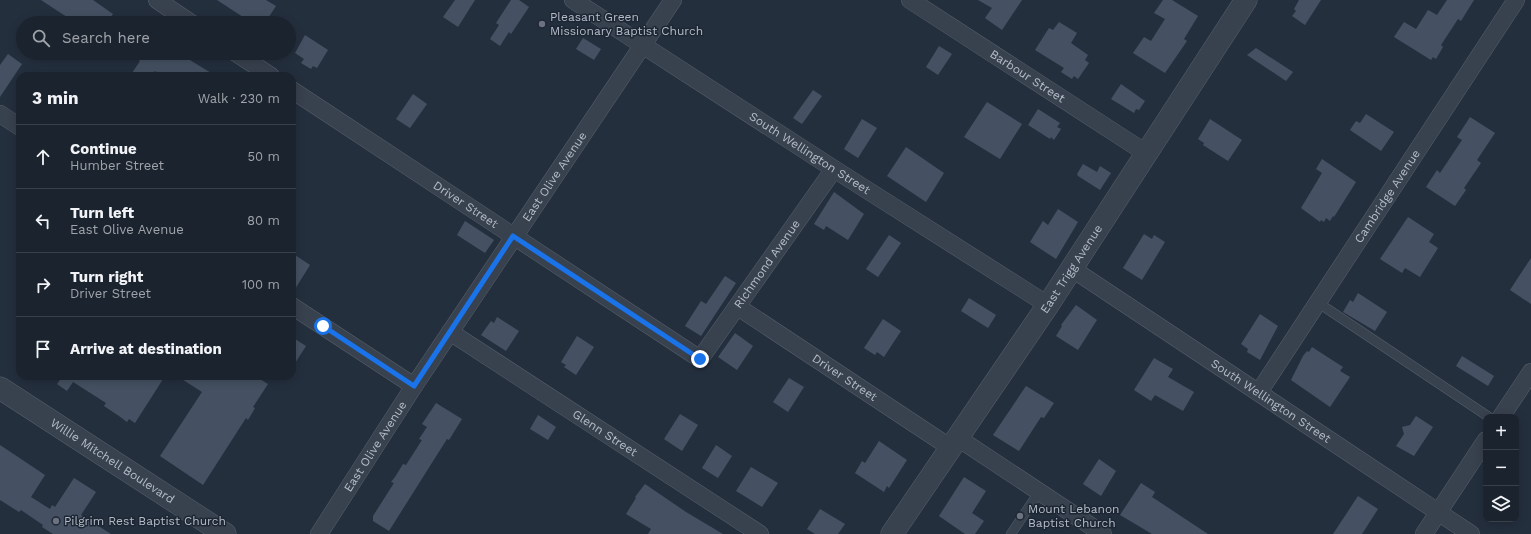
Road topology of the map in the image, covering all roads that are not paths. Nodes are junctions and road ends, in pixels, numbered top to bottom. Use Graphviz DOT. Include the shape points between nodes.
graph roads {
  1 [pos="157,0"];
  2 [pos="573,0"];
  3 [pos="673,0"];
  4 [pos="910,0"];
  5 [pos="1246,0"];
  6 [pos="1516,0"];
  7 [pos="181,16"];
  8 [pos="642,46"];
  9 [pos="247,60"];
  10 [pos="265,72"];
  11 [pos="296,93"];
  12 [pos="0,114"];
  13 [pos="16,124"];
  14 [pos="1146,153"];
  15 [pos="834,170"];
  16 [pos="513,236"];
  17 [pos="1071,268"];
  18 [pos="1317,302"];
  19 [pos="1048,305"];
  20 [pos="738,307"];
  21 [pos="296,309"];
  22 [pos="450,332"];
  23 [pos="700,359"];
  24 [pos="1531,372"];
  25 [pos="414,386"];
  26 [pos="0,388"];
  27 [pos="1259,392"];
  28 [pos="1485,414"];
  29 [pos="1503,414"];
  30 [pos="955,443"];
  31 [pos="1483,445"];
  32 [pos="1039,492"];
  33 [pos="1438,513"];
  34 [pos="225,534"];
  35 [pos="319,534"];
  36 [pos="760,534"];
  37 [pos="892,534"];
  38 [pos="1011,534"];
  39 [pos="1103,534"];
  40 [pos="1424,534"];
  41 [pos="1472,534"];
  1 -- 7 [label="street"];
  2 -- 8 [label="street, South Wellington Street"];
  3 -- 8 [label="street, East Olive Avenue"];
  4 -- 14 [label="street, Barbour Street"];
  5 -- 14 [label="street, East Trigg Avenue"];
  6 -- 18 [label="street, Cambridge Avenue"];
  8 -- 15 [label="street, South Wellington Street"];
  8 -- 16 [label="street, East Olive Avenue"];
  9 -- 10 [label="street"];
  11 -- 16 [label="street, Driver Street"];
  12 -- 13 [label="street"];
  14 -- 17 [label="street, East Trigg Avenue"];
  15 -- 19 [label="street, South Wellington Street"];
  15 -- 20 [label="street, Richmond Avenue"];
  16 -- 22 [label="street, East Olive Avenue"];
  16 -- 23 [label="street, Driver Street"];
  17 -- 19 [label="street, East Trigg Avenue"];
  17 -- 27 [label="street, South Wellington Street"];
  18 -- 27 [label="street, Cambridge Avenue"];
  18 -- 28 [label="lane"];
  19 -- 30 [label="street, East Trigg Avenue"];
  20 -- 23 [label="street, Richmond Avenue"];
  20 -- 30 [label="street, Driver Street"];
  21 -- 25 [label="street"];
  22 -- 25 [label="street, East Olive Avenue"];
  22 -- 36 [label="street, Glenn Street"];
  24 -- 29 [label="street"];
  25 -- 35 [label="street, East Olive Avenue"];
  26 -- 34 [label="street, Willie Mitchell Boulevard"];
  27 -- 33 [label="street, South Wellington Street"];
  30 -- 32 [label="street, Driver Street"];
  30 -- 37 [label="street, East Trigg Avenue"];
  31 -- 33 [label="street"];
  32 -- 38 [label="lane"];
  32 -- 39 [label="street, Driver Street"];
  33 -- 40 [label="street"];
  33 -- 41 [label="street, South Wellington Street"];
}
